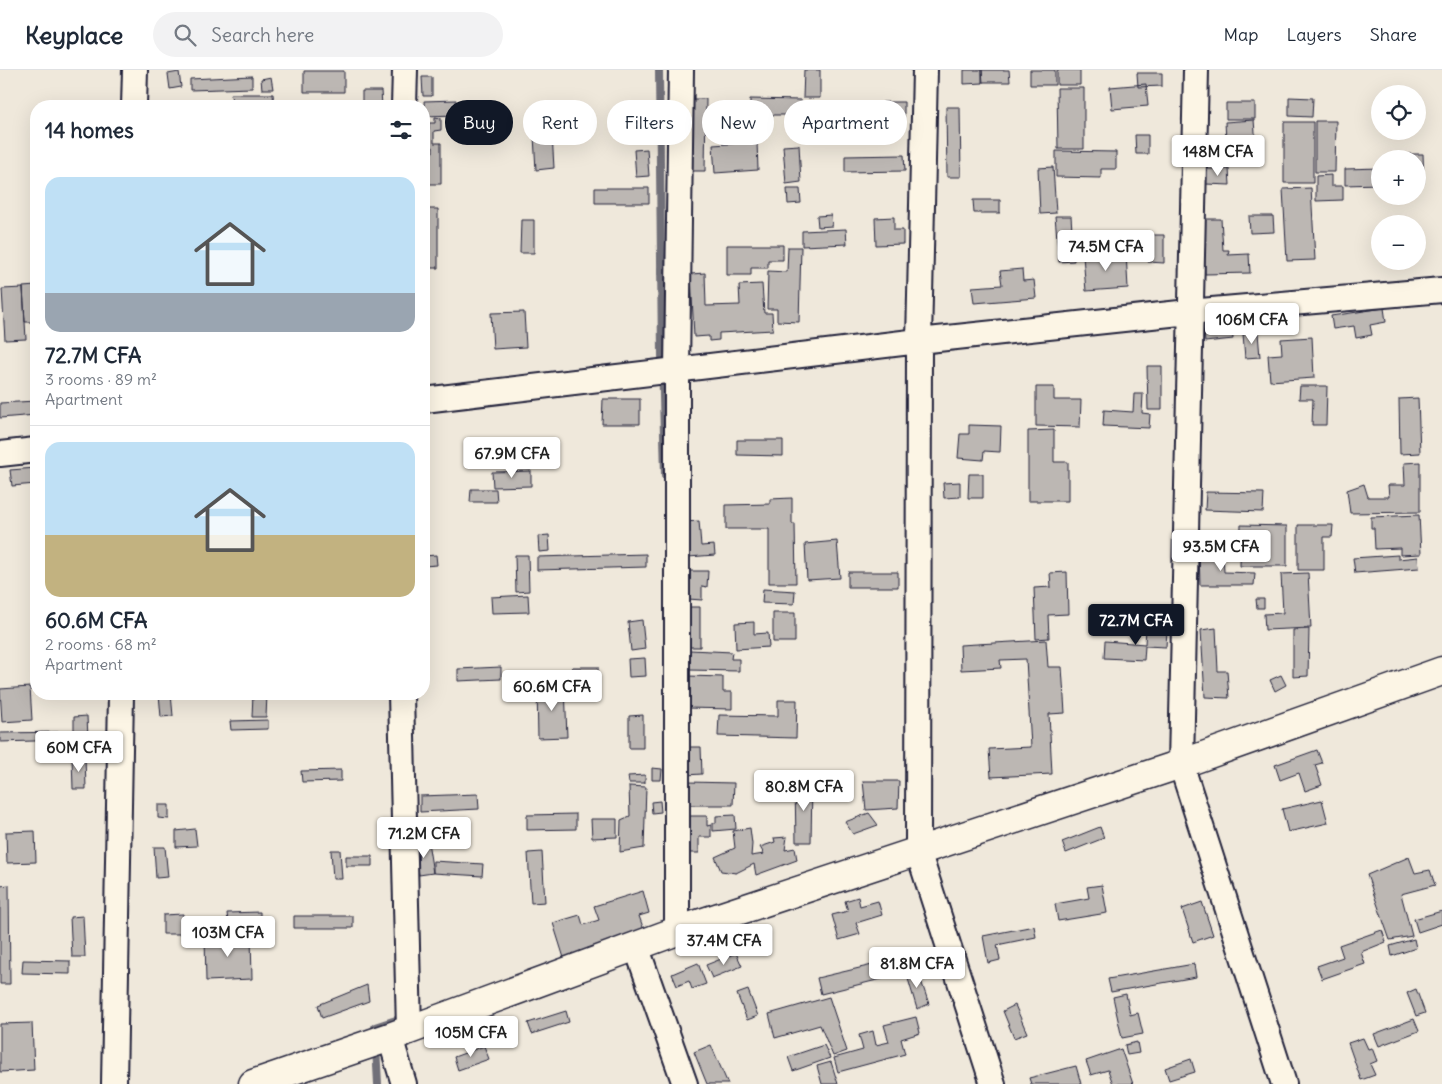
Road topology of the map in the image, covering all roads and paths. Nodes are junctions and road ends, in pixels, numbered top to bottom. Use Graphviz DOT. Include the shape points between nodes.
graph roads {
  1 [pos="135,70"];
  2 [pos="405,70"];
  3 [pos="681,70"];
  4 [pos="925,70"];
  5 [pos="1196,70"];
  6 [pos="134,100"];
  7 [pos="404,100"];
  8 [pos="1442,290"];
  9 [pos="1189,312"];
  10 [pos="919,341"];
  11 [pos="676,371"];
  12 [pos="430,399"];
  13 [pos="30,451"];
  14 [pos="0,454"];
  15 [pos="1442,671"];
  16 [pos="122,700"];
  17 [pos="401,700"];
  18 [pos="1181,764"];
  19 [pos="918,851"];
  20 [pos="676,931"];
  21 [pos="636,946"];
  22 [pos="400,1034"];
  23 [pos="114,1084"];
  24 [pos="253,1084"];
  25 [pos="404,1084"];
  26 [pos="685,1084"];
  27 [pos="993,1084"];
  28 [pos="1284,1084"];
  1 -- 6 [label="street"];
  2 -- 7 [label="street"];
  3 -- 11 [label="street"];
  4 -- 10 [label="street"];
  5 -- 9 [label="street"];
  8 -- 9 [label="street"];
  9 -- 10 [label="street"];
  9 -- 18 [label="street"];
  10 -- 11 [label="street"];
  10 -- 19 [label="street"];
  11 -- 12 [label="street"];
  11 -- 20 [label="street"];
  13 -- 14 [label="street"];
  15 -- 18 [label="street"];
  16 -- 23 [label="street"];
  17 -- 22 [label="street"];
  18 -- 19 [label="street"];
  18 -- 28 [label="street"];
  19 -- 20 [label="street"];
  19 -- 27 [label="street"];
  20 -- 21 [label="street"];
  21 -- 22 [label="street"];
  21 -- 26 [label="street"];
  22 -- 24 [label="street"];
  22 -- 25 [label="street"];
}
